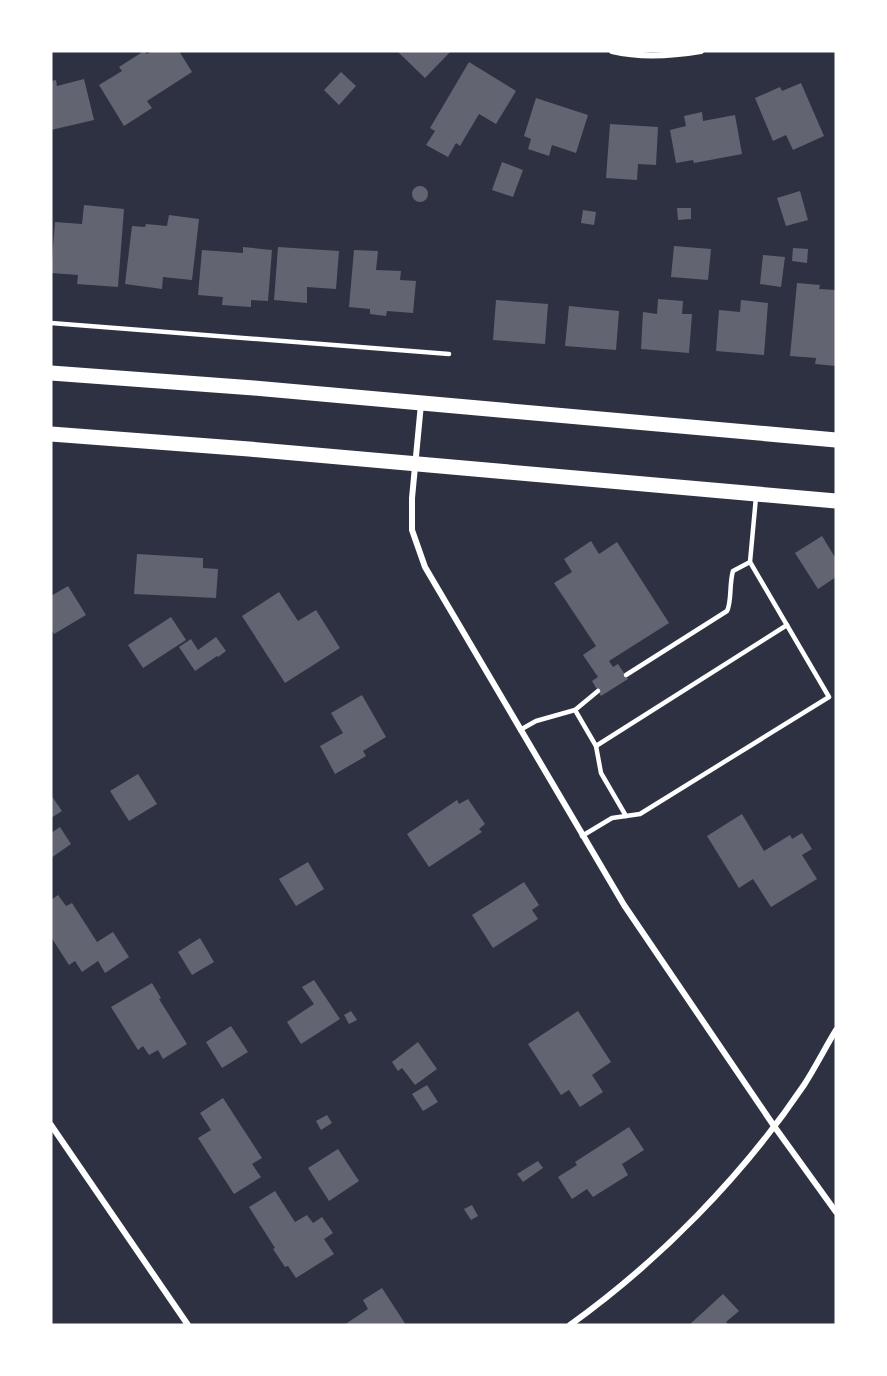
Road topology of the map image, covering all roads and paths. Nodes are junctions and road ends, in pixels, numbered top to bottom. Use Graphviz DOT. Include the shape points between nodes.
graph roads {
  1 [pos="612,51"];
  2 [pos="701,51"];
  3 [pos="51,323"];
  4 [pos="449,354"];
  5 [pos="51,373"];
  6 [pos="421,404"];
  7 [pos="51,434"];
  8 [pos="836,440"];
  9 [pos="415,465"];
  10 [pos="756,494"];
  11 [pos="836,501"];
  12 [pos="750,562"];
  13 [pos="787,625"];
  14 [pos="626,675"];
  15 [pos="598,691"];
  16 [pos="575,711"];
  17 [pos="519,730"];
  18 [pos="596,746"];
  19 [pos="626,816"];
  20 [pos="582,836"];
  21 [pos="836,1030"];
  22 [pos="51,1125"];
  23 [pos="774,1126"];
  24 [pos="836,1212"];
  25 [pos="188,1325"];
  26 [pos="570,1325"];
  1 -- 2 [label="street" via="651,56"];
  3 -- 4 [label="lane"];
  5 -- 6 [label="main road"];
  6 -- 8 [label="main road"];
  6 -- 9 [label="street"];
  7 -- 9 [label="main road"];
  9 -- 10 [label="main road"];
  9 -- 17 [label="street" via="412,530 418,551"];
  10 -- 11 [label="main road"];
  10 -- 12 [label="lane"];
  12 -- 13 [label="lane"];
  12 -- 14 [label="lane" via="733,571 727,611"];
  13 -- 18 [label="lane"];
  13 -- 19 [label="lane" via="829,697 640,814"];
  15 -- 16 [label="lane"];
  16 -- 17 [label="lane" via="536,721"];
  16 -- 18 [label="lane"];
  17 -- 20 [label="street"];
  18 -- 19 [label="lane" via="601,773"];
  19 -- 20 [label="lane" via="612,818"];
  20 -- 23 [label="street" via="624,905"];
  21 -- 23 [label="street"];
  22 -- 25 [label="street"];
  23 -- 24 [label="street"];
  23 -- 26 [label="street" via="676,1236 611,1295"];
}
